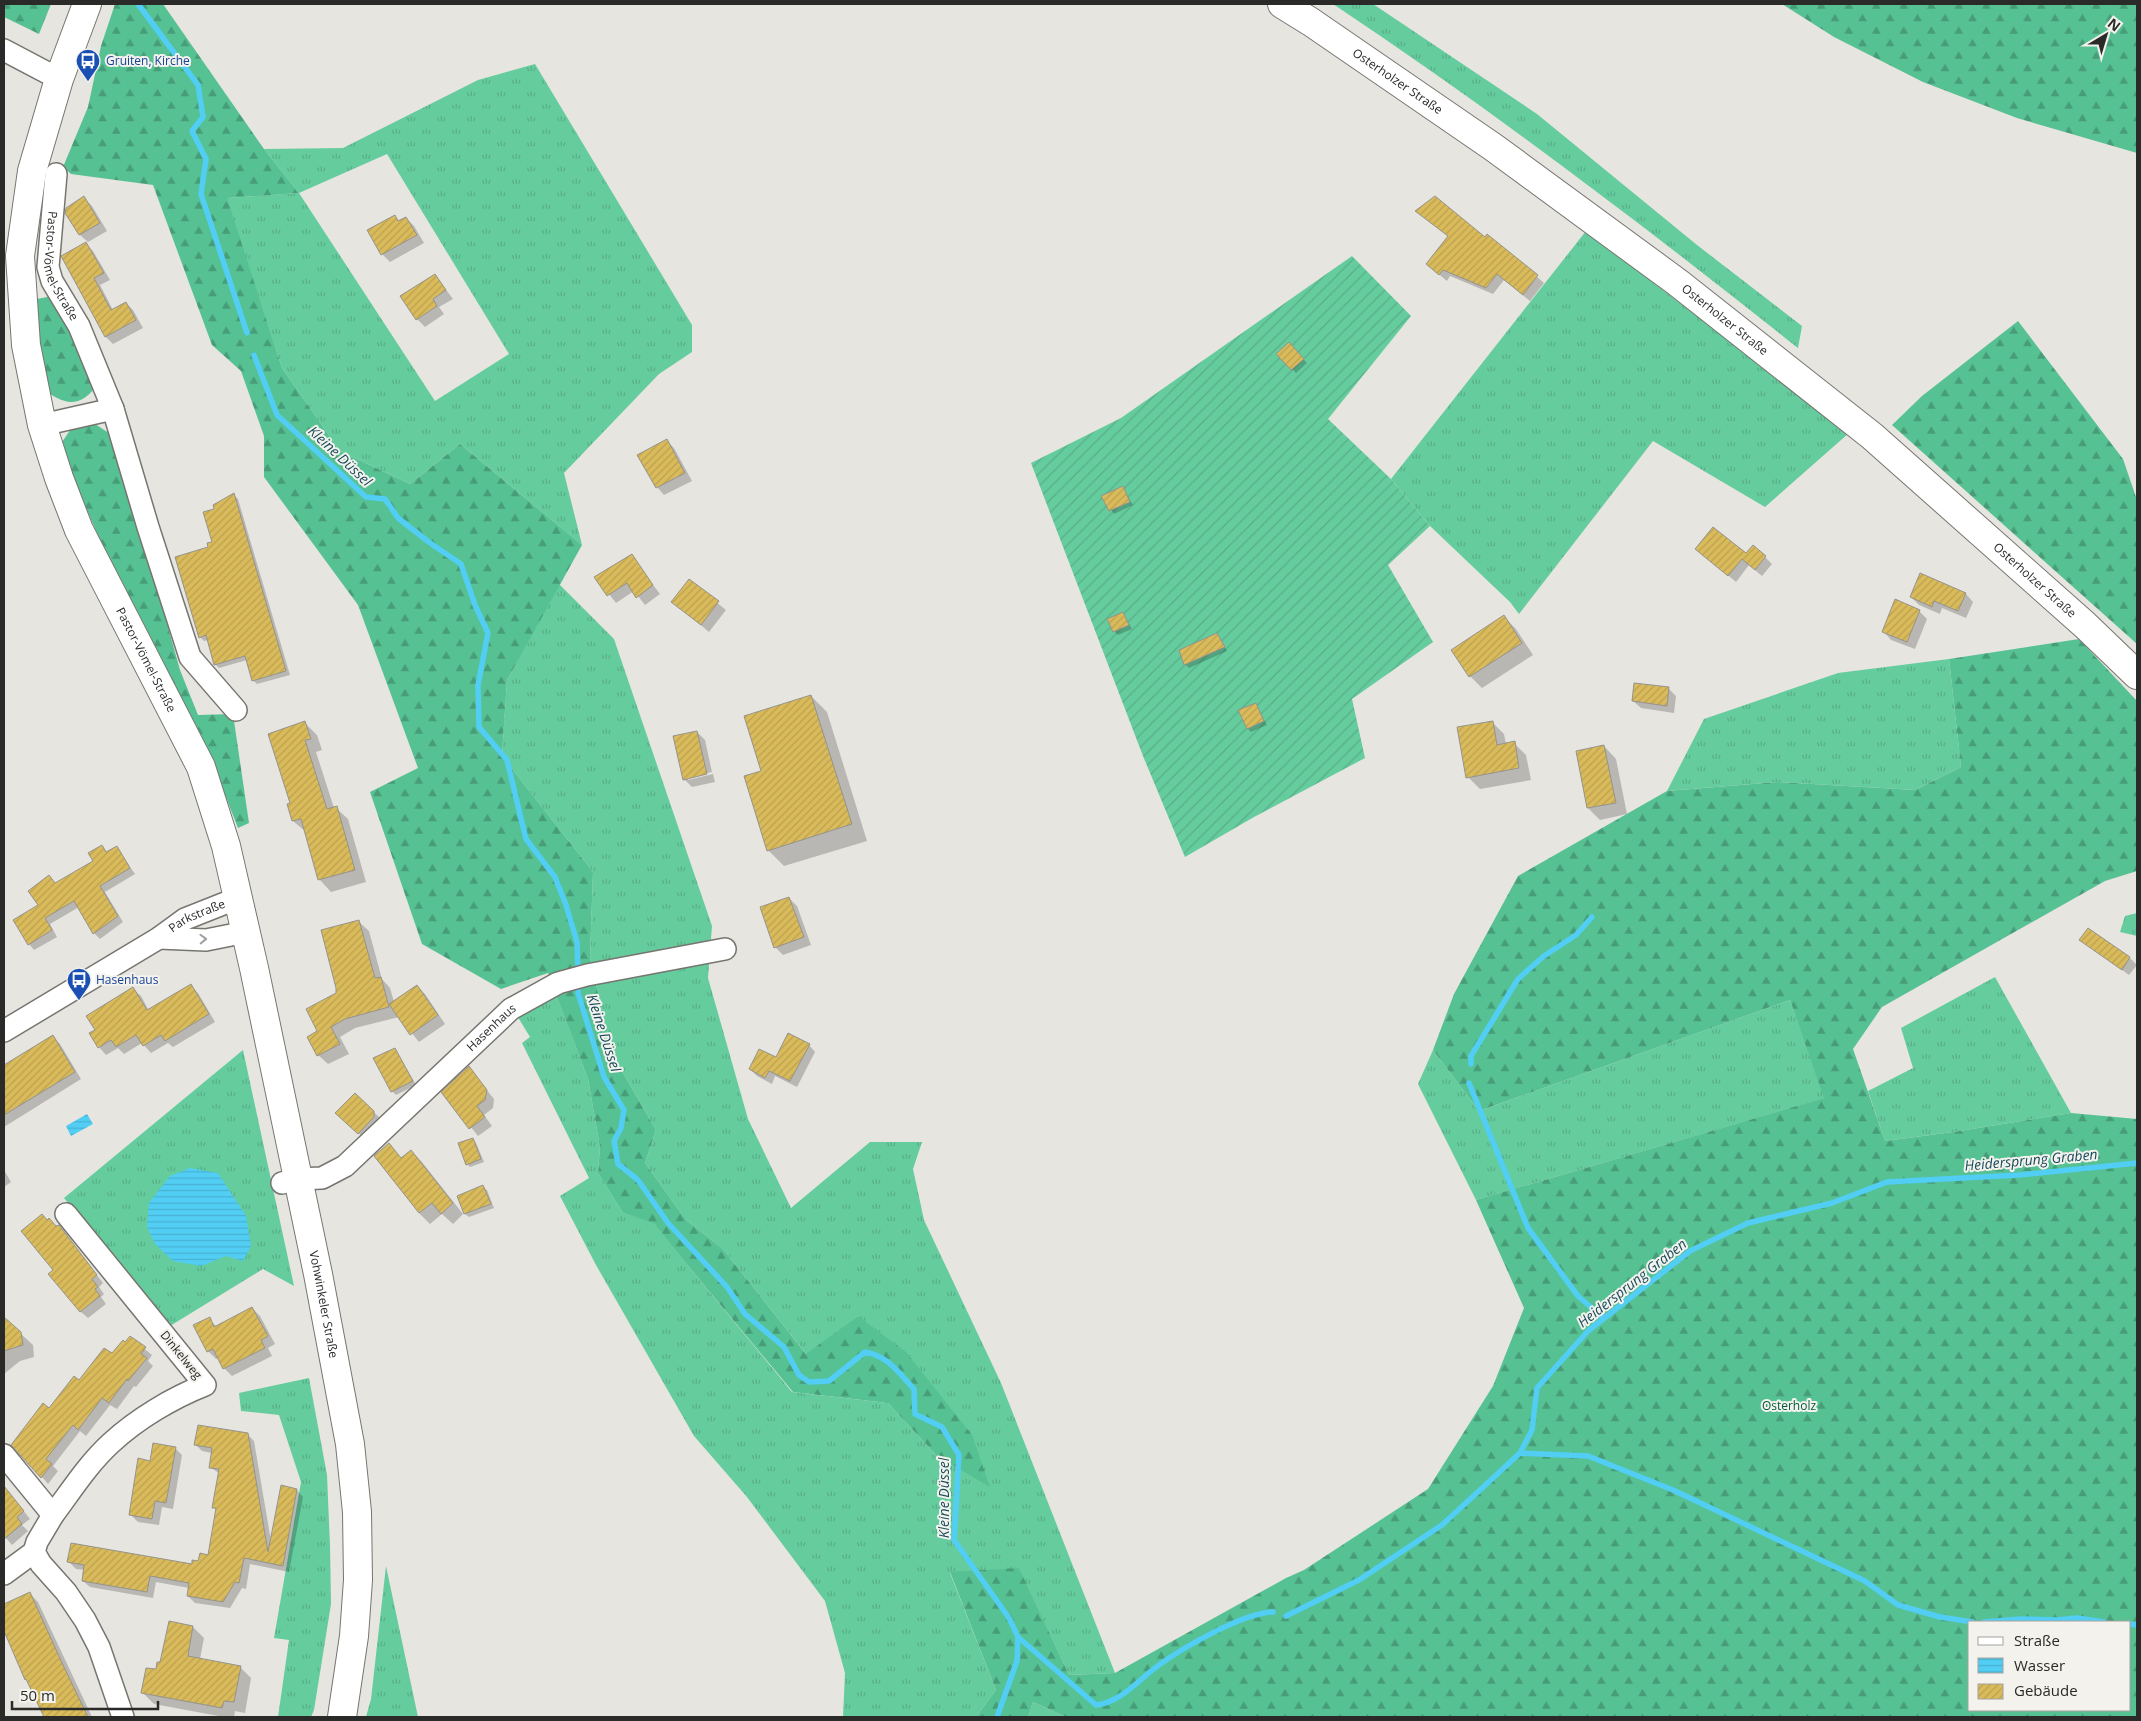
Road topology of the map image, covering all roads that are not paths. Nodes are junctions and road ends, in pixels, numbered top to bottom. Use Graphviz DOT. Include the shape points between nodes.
graph roads {
  1 [pos="87,4"];
  2 [pos="1282,4"];
  3 [pos="4,50"];
  4 [pos="59,79"];
  5 [pos="56,174"];
  6 [pos="112,409"];
  7 [pos="42,425"];
  8 [pos="2137,675"];
  9 [pos="236,710"];
  10 [pos="238,898"];
  11 [pos="246,932"];
  12 [pos="159,938"];
  13 [pos="725,949"];
  14 [pos="4,1031"];
  15 [pos="290,1181"];
  16 [pos="66,1214"];
  17 [pos="4,1456"];
  18 [pos="53,1515"];
  19 [pos="34,1552"];
  20 [pos="4,1574"];
  21 [pos="123,1717"];
  22 [pos="342,1717"];
  1 -- 4 [label="main road, Pastor-Vömel-Straße"];
  2 -- 8 [label="main road, Osterholzer Straße" via="1494,147 1693,295 1879,442"];
  3 -- 4 [label="street"];
  4 -- 7 [label="main road, Pastor-Vömel-Straße" via="32,171 20,256 26,345"];
  5 -- 6 [label="street, Pastor-Vömel-Straße" via="48,267 52,281 79,326"];
  6 -- 7 [label="street"];
  6 -- 9 [label="street, Pastor-Vömel-Straße" via="190,657"];
  7 -- 10 [label="main road, Pastor-Vömel-Straße" via="79,530 201,767 226,846"];
  10 -- 11 [label="main road, Vohwinkeler Straße"];
  10 -- 12 [label="street, Parkstraße" via="185,919"];
  12 -- 11 [label="street, Parkstraße, one-way" via="206,940"];
  11 -- 15 [label="main road, Vohwinkeler Straße"];
  12 -- 14 [label="street, Parkstraße"];
  13 -- 15 [label="street, Hasenhaus" via="586,975 558,984 511,1009 345,1166 322,1178"];
  15 -- 22 [label="main road, Vohwinkeler Straße" via="318,1274 350,1444 357,1512 358,1580 354,1636"];
  16 -- 18 [label="street, Dinkelweg" via="205,1385 156,1409 111,1443"];
  17 -- 18 [label="street"];
  18 -- 19 [label="street, Dinkelweg"];
  19 -- 20 [label="street, Dinkelweg"];
  19 -- 21 [label="street" via="85,1620"];
}
